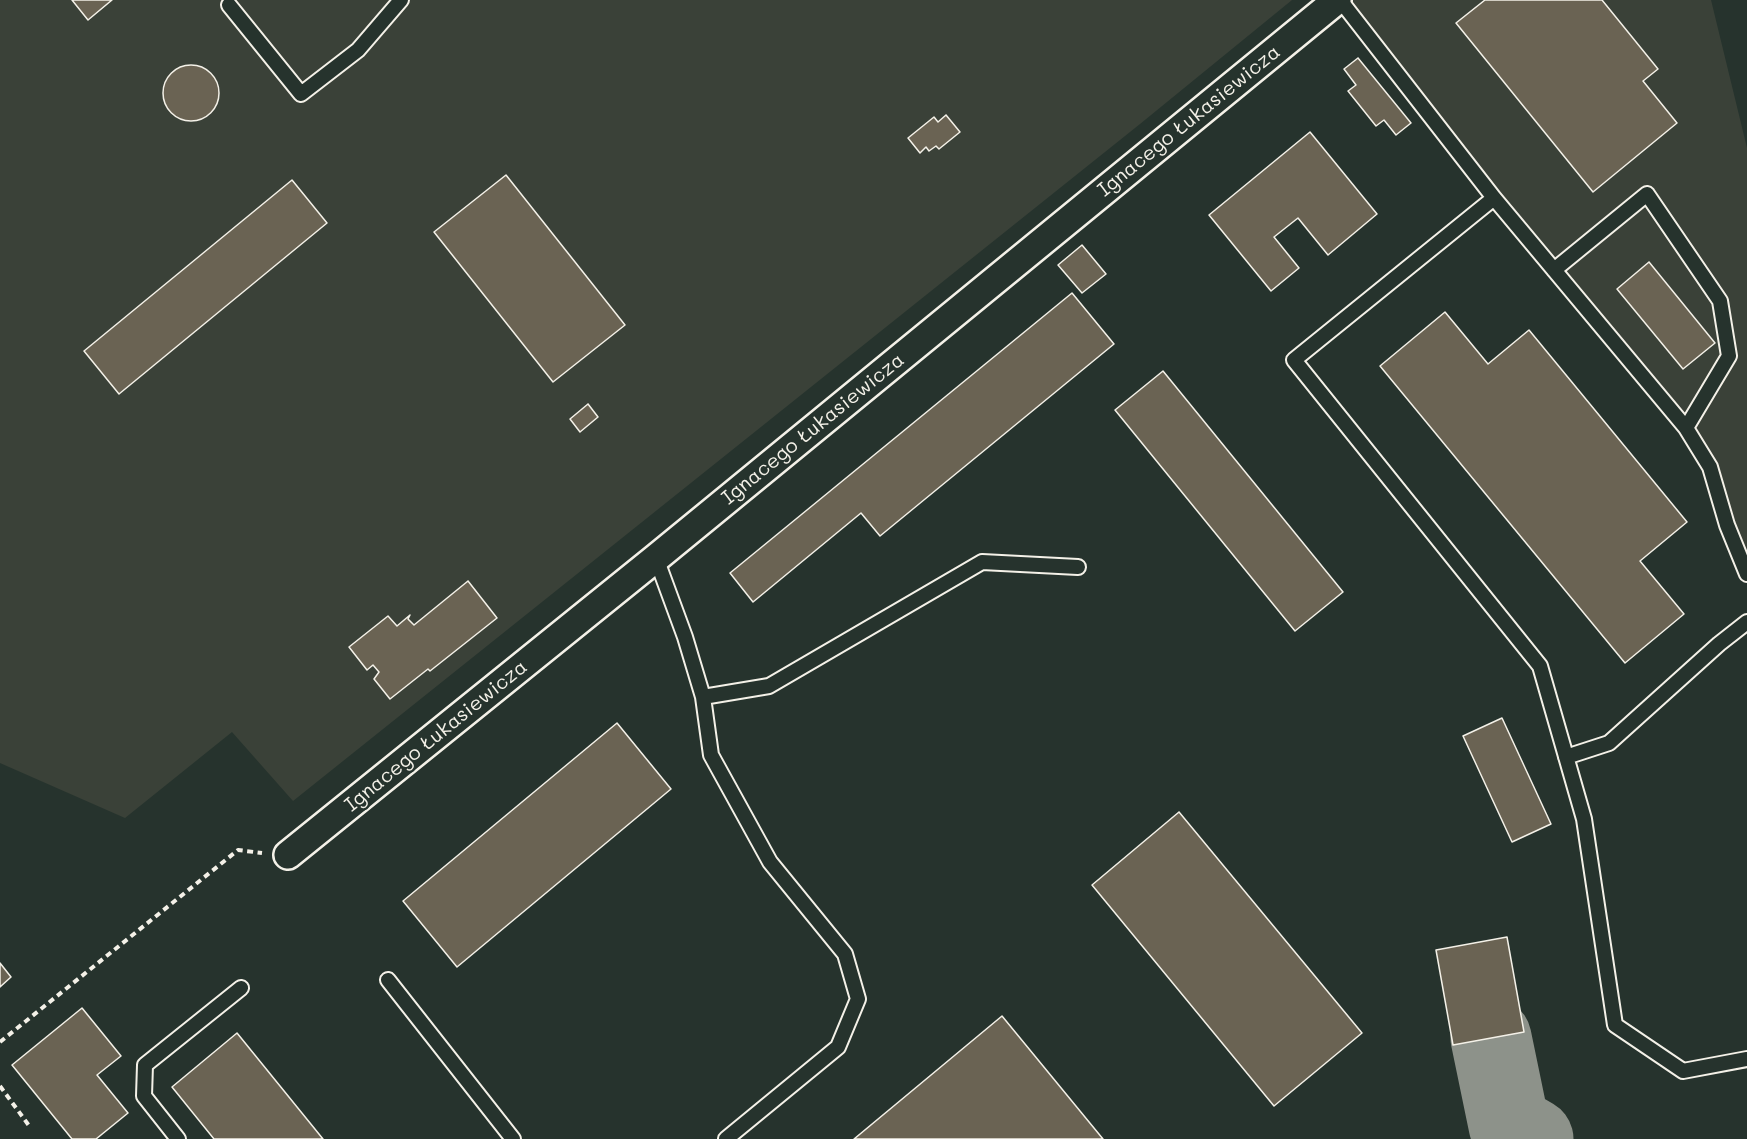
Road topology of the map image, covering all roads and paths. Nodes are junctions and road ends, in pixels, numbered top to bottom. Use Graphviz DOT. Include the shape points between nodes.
graph roads {
  1 [pos="400,0"];
  2 [pos="1338,0"];
  3 [pos="229,5"];
  4 [pos="1494,198"];
  5 [pos="1554,270"];
  6 [pos="1686,428"];
  7 [pos="656,558"];
  8 [pos="1078,567"];
  9 [pos="1747,574"];
  10 [pos="1747,622"];
  11 [pos="703,697"];
  12 [pos="1566,757"];
  13 [pos="288,855"];
  14 [pos="388,980"];
  15 [pos="242,988"];
  16 [pos="0,1042"];
  17 [pos="1747,1059"];
  18 [pos="0,1086"];
  19 [pos="30,1127"];
  20 [pos="178,1139"];
  21 [pos="513,1139"];
  22 [pos="726,1139"];
  1 -- 3 [label="lane" via="358,50 301,94"];
  2 -- 4 [label="lane"];
  2 -- 7 [label="street, Ignacego Łukasiewicza"];
  4 -- 5 [label="lane"];
  4 -- 12 [label="lane" via="1294,360 1540,666"];
  5 -- 6 [label="lane"];
  5 -- 6 [label="lane" via="1647,194 1720,301 1729,356"];
  6 -- 9 [label="lane" via="1710,467"];
  7 -- 11 [label="lane"];
  7 -- 13 [label="street, Ignacego Łukasiewicza"];
  8 -- 11 [label="lane" via="982,562 769,686"];
  10 -- 12 [label="lane" via="1609,743"];
  11 -- 22 [label="lane" via="711,755 770,862 845,954 858,999 838,1047"];
  12 -- 17 [label="lane" via="1584,819 1615,1025 1683,1071"];
  13 -- 16 [label="path" via="238,850"];
  14 -- 21 [label="lane"];
  15 -- 20 [label="lane" via="145,1065 144,1096"];
  18 -- 19 [label="path"];
}
